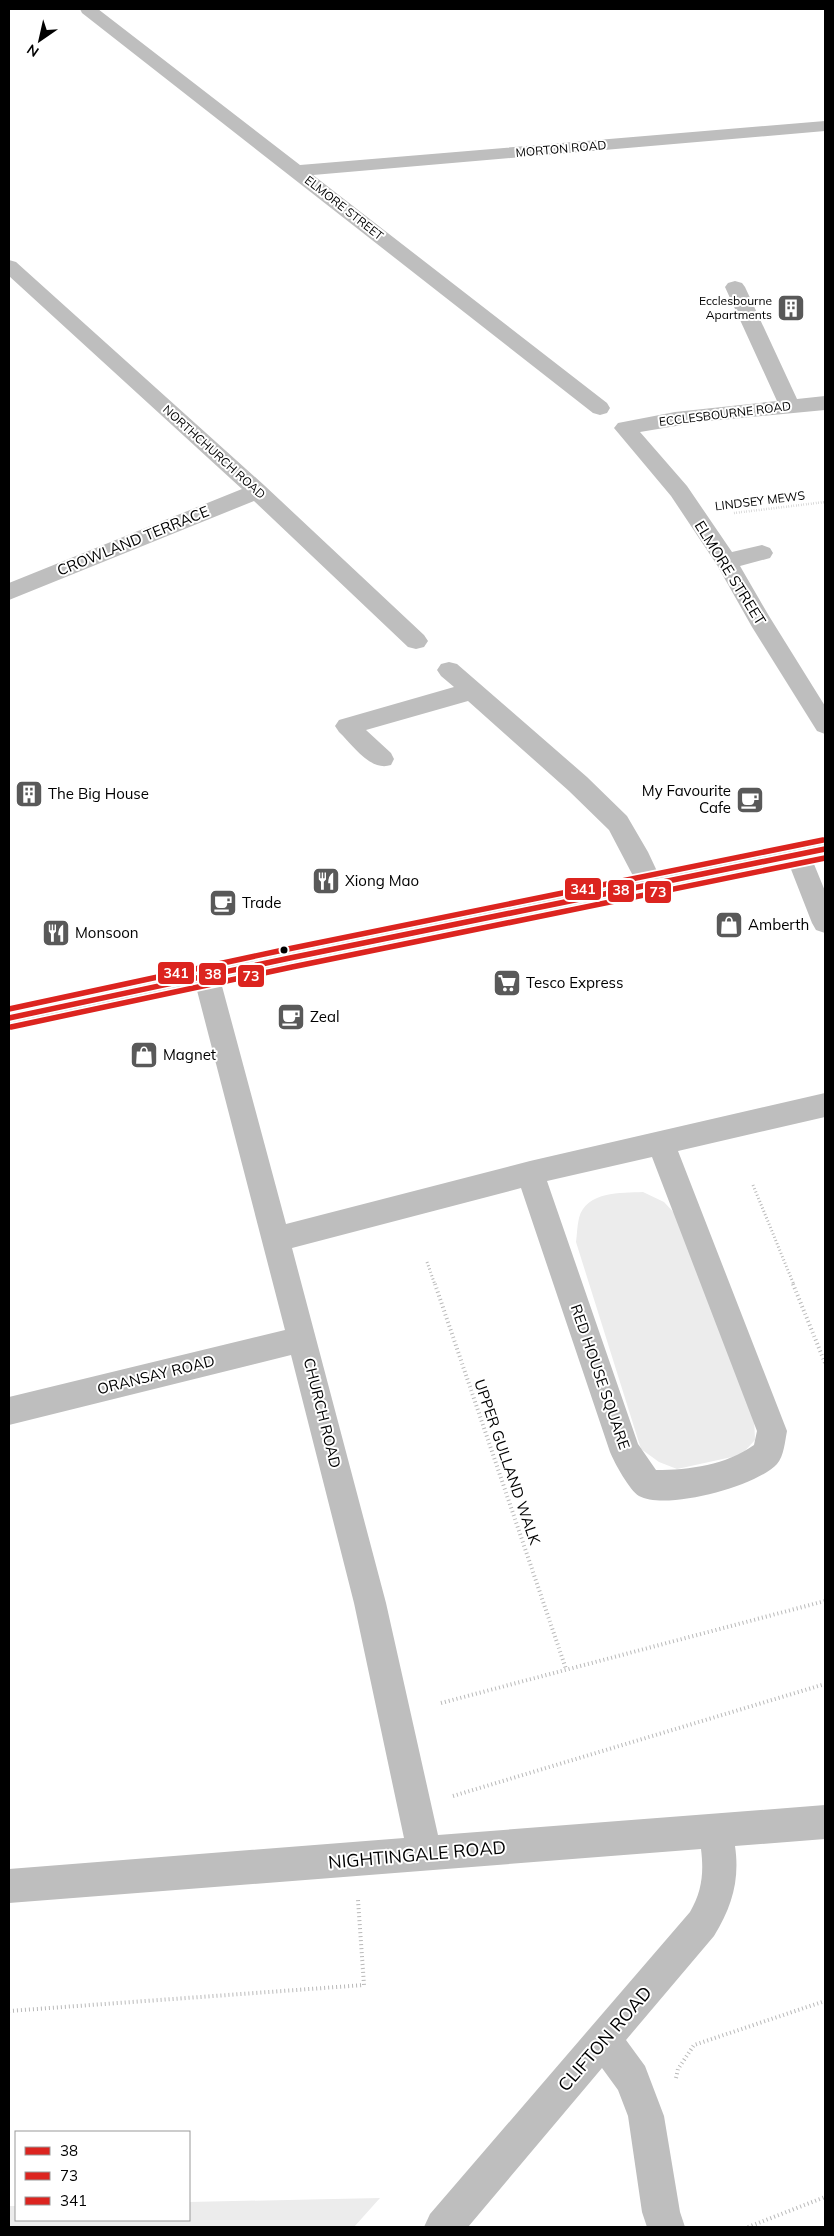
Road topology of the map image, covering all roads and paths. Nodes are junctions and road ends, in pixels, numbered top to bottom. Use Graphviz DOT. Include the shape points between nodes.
graph roads {
  1 [pos="96,10"];
  2 [pos="825,126"];
  3 [pos="296,171"];
  4 [pos="9,266"];
  5 [pos="735,287"];
  6 [pos="825,403"];
  7 [pos="790,407"];
  8 [pos="600,408"];
  9 [pos="625,428"];
  10 [pos="257,491"];
  11 [pos="825,502"];
  12 [pos="697,518"];
  13 [pos="762,553"];
  14 [pos="726,561"];
  15 [pos="9,592"];
  16 [pos="416,641"];
  17 [pos="449,670"];
  18 [pos="472,691"];
  19 [pos="825,725"];
  20 [pos="382,759"];
  21 [pos="825,850"];
  22 [pos="798,854"];
  23 [pos="650,884"];
  24 [pos="825,923"];
  25 [pos="206,975"];
  26 [pos="9,1018"];
  27 [pos="825,1105"];
  28 [pos="661,1144"];
  29 [pos="530,1173"];
  30 [pos="753,1185"];
  31 [pos="276,1239"];
  32 [pos="427,1262"];
  33 [pos="302,1339"];
  34 [pos="825,1363"];
  35 [pos="9,1411"];
  36 [pos="825,1601"];
  37 [pos="566,1669"];
  38 [pos="825,1684"];
  39 [pos="441,1702"];
  40 [pos="414,1808"];
  41 [pos="825,1822"];
  42 [pos="716,1831"];
  43 [pos="424,1854"];
  44 [pos="355,1860"];
  45 [pos="9,1886"];
  46 [pos="825,2001"];
  47 [pos="9,2011"];
  48 [pos="604,2040"];
  49 [pos="694,2045"];
  50 [pos="825,2197"];
  51 [pos="663,2220"];
  52 [pos="443,2227"];
  53 [pos="748,2227"];
  1 -- 3 [label="street, ELMORE STREET"];
  2 -- 3 [label="street, MORTON ROAD"];
  3 -- 8 [label="street, ELMORE STREET"];
  4 -- 10 [label="street, NORTHCHURCH ROAD"];
  5 -- 7 [label="street"];
  6 -- 7 [label="street, ECCLESBOURNE ROAD"];
  7 -- 9 [label="street, ECCLESBOURNE ROAD" via="707,415"];
  9 -- 12 [label="street, ELMORE STREET"];
  10 -- 15 [label="street, CROWLAND TERRACE"];
  10 -- 16 [label="street, NORTHCHURCH ROAD"];
  11 -- 12 [label="path, LINDSEY MEWS"];
  12 -- 14 [label="street, ELMORE STREET"];
  13 -- 14 [label="street"];
  14 -- 19 [label="street, ELMORE STREET"];
  17 -- 18 [label="street"];
  18 -- 20 [label="street" via="347,726"];
  18 -- 23 [label="street" via="618,823"];
  21 -- 22 [label="street"];
  22 -- 23 [label="street"];
  22 -- 24 [label="street"];
  23 -- 25 [label="street"];
  25 -- 26 [label="street"];
  25 -- 31 [label="street, CHURCH ROAD"];
  27 -- 28 [label="street"];
  28 -- 29 [label="street"];
  28 -- 29 [label="street, RED HOUSE SQUARE" via="772,1431 767,1453 747,1468 686,1485 648,1485 625,1452"];
  29 -- 31 [label="street"];
  30 -- 34 [label="path"];
  31 -- 33 [label="street, CHURCH ROAD"];
  32 -- 37 [label="path, UPPER GULLAND WALK"];
  33 -- 35 [label="street, ORANSAY ROAD"];
  33 -- 40 [label="street, CHURCH ROAD" via="370,1603"];
  36 -- 37 [label="path"];
  37 -- 39 [label="path"];
  38 -- 40 [label="path"];
  40 -- 43 [label="street, CHURCH ROAD"];
  41 -- 42 [label="street, NIGHTINGALE ROAD"];
  42 -- 43 [label="street, NIGHTINGALE ROAD"];
  42 -- 48 [label="street, CLIFTON ROAD" via="720,1879 712,1908 690,1939"];
  43 -- 44 [label="street, NIGHTINGALE ROAD"];
  44 -- 45 [label="street, NIGHTINGALE ROAD"];
  44 -- 47 [label="path" via="364,1985"];
  46 -- 49 [label="path"];
  48 -- 51 [label="street" via="632,2079 646,2116"];
  48 -- 52 [label="street, CLIFTON ROAD"];
  50 -- 53 [label="path"];
}
